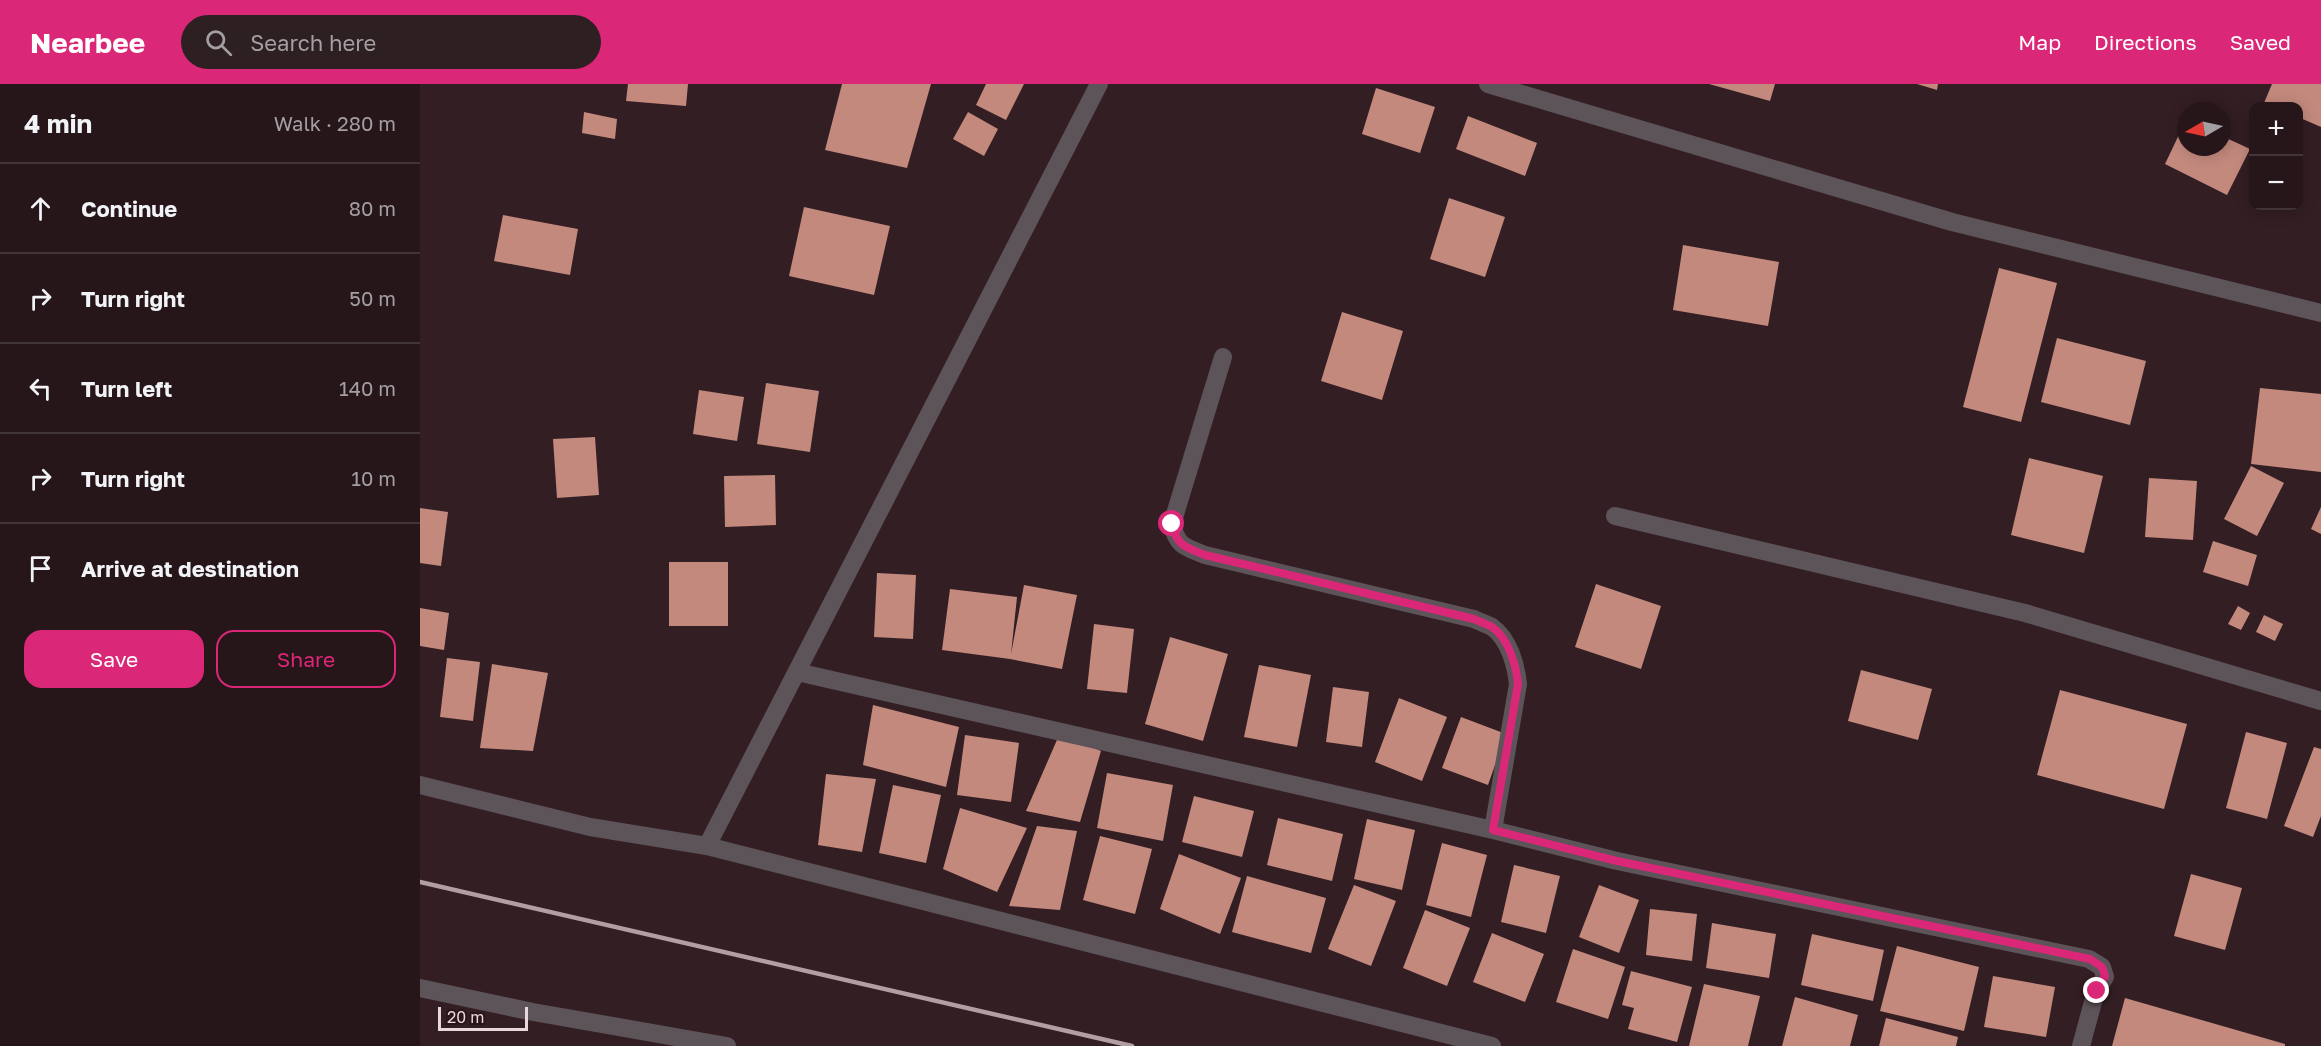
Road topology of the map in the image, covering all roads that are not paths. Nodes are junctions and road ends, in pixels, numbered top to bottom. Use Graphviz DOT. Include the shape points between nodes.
graph roads {
  1 [pos="1099,84"];
  2 [pos="1488,84"];
  3 [pos="2321,313"];
  4 [pos="1223,357"];
  5 [pos="1615,516"];
  6 [pos="797,672"];
  7 [pos="2321,701"];
  8 [pos="420,785"];
  9 [pos="1493,830"];
  10 [pos="707,846"];
  11 [pos="420,988"];
  12 [pos="727,1046"];
  13 [pos="1492,1046"];
  14 [pos="2081,1046"];
  1 -- 6 [label="street"];
  2 -- 3 [label="street" via="1952,222"];
  4 -- 9 [label="street" via="1172,524 1175,538 1183,546 1205,555 1474,619 1492,627 1506,644 1518,684"];
  5 -- 7 [label="street" via="2025,613"];
  6 -- 9 [label="street"];
  6 -- 10 [label="street"];
  8 -- 10 [label="street" via="590,827"];
  9 -- 14 [label="street" via="1617,861 2090,959 2102,967 2105,976"];
  10 -- 13 [label="street"];
  11 -- 12 [label="street"];
}
